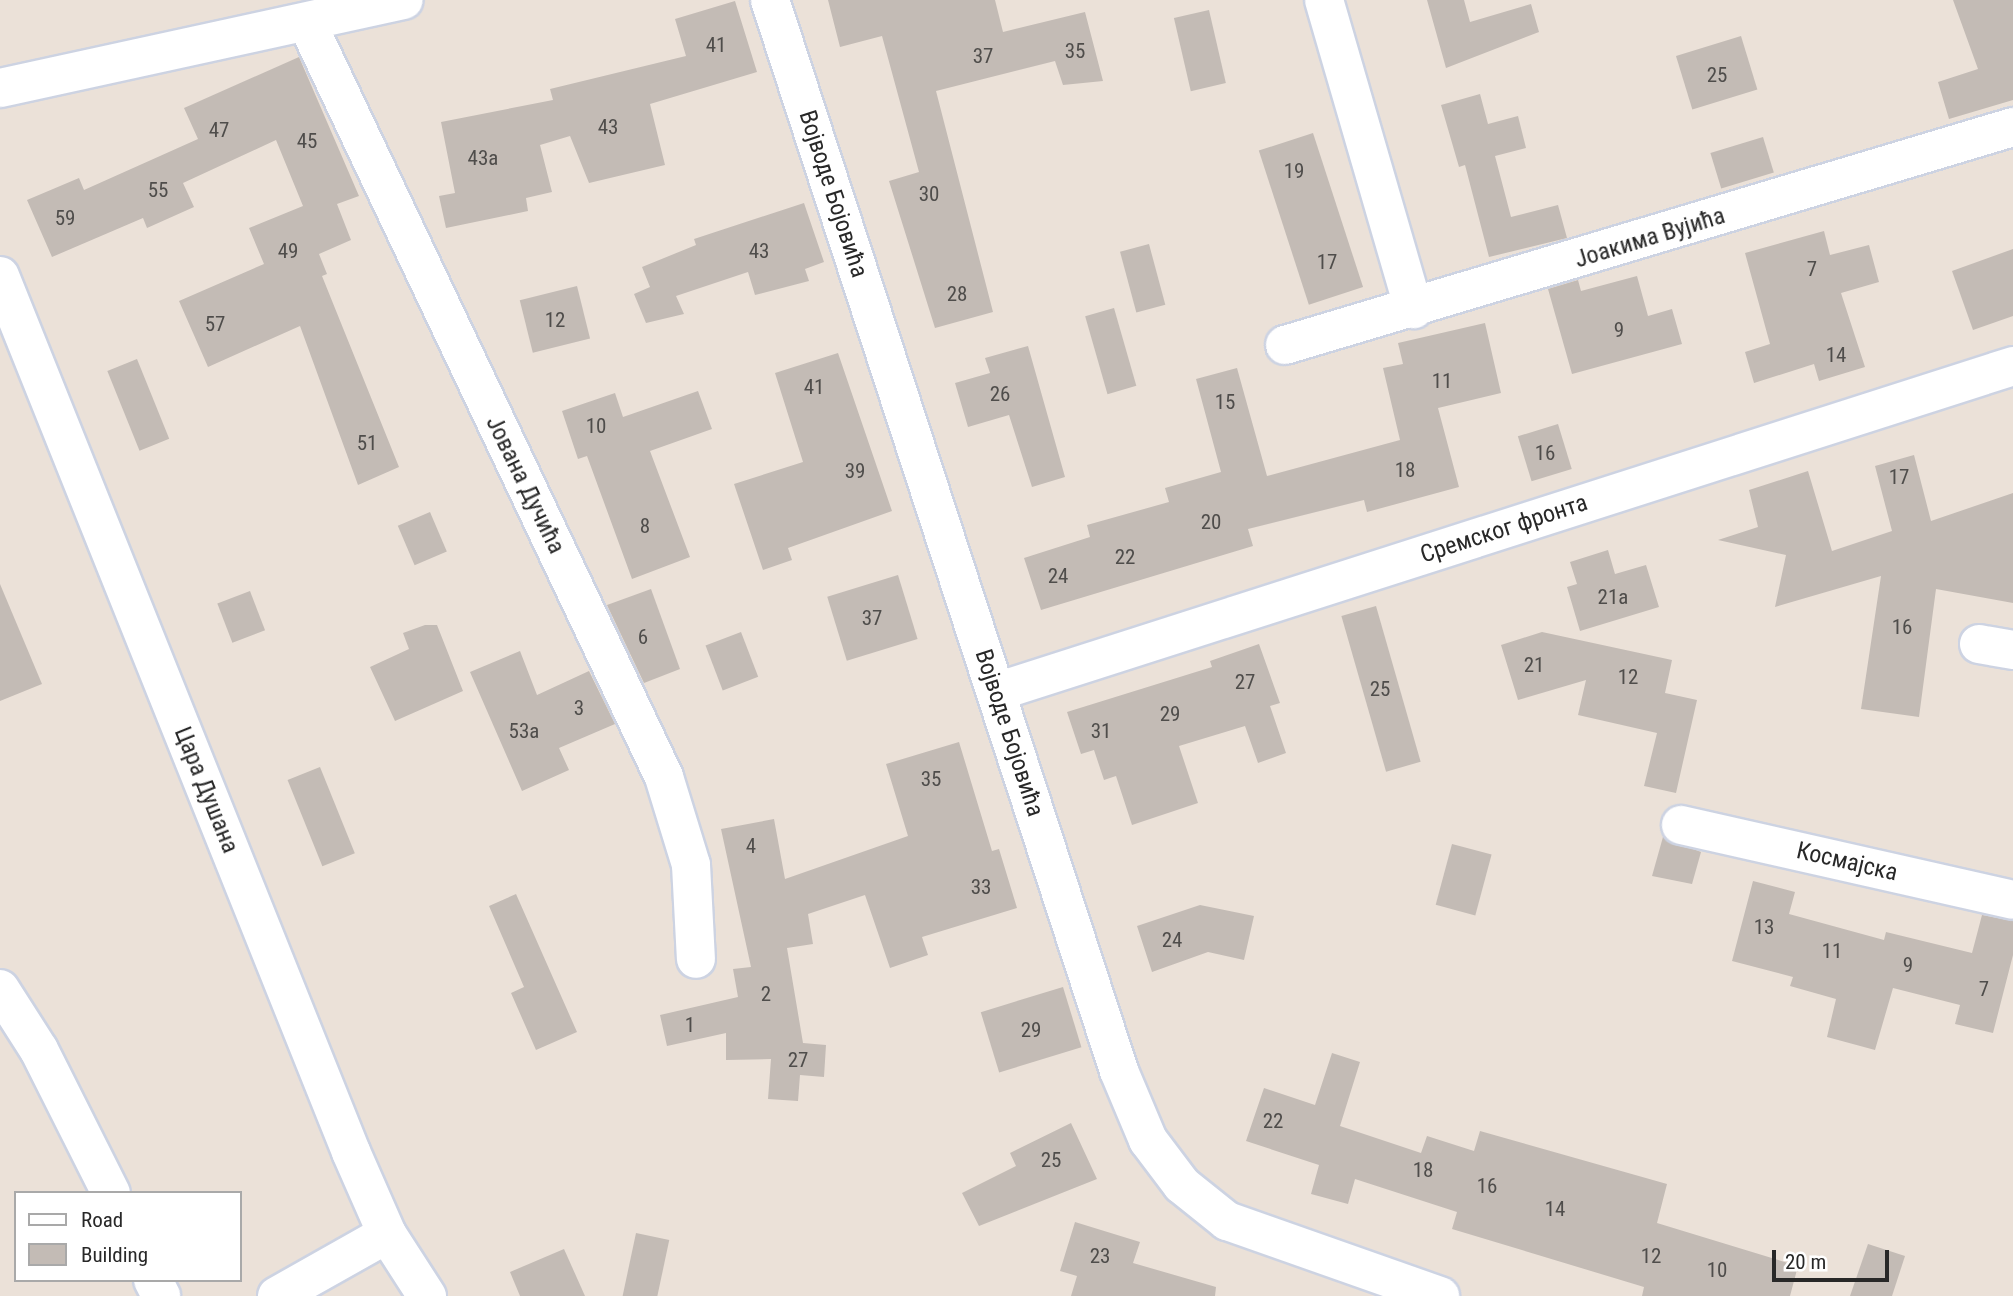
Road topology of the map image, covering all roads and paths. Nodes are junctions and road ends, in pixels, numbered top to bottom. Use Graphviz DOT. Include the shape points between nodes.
graph roads {
  1 [pos="404,0"];
  2 [pos="770,0"];
  3 [pos="1324,0"];
  4 [pos="290,17"];
  5 [pos="0,88"];
  6 [pos="2013,127"];
  7 [pos="0,276"];
  8 [pos="1414,309"];
  9 [pos="1285,345"];
  10 [pos="2013,366"];
  11 [pos="996,692"];
  12 [pos="1681,825"];
  13 [pos="2013,900"];
  14 [pos="696,959"];
  15 [pos="0,989"];
  16 [pos="110,1191"];
  17 [pos="387,1234"];
  18 [pos="277,1296"];
  19 [pos="427,1296"];
  20 [pos="1440,1296"];
  1 -- 4 [label="street"];
  2 -- 11 [label="street, Војводе Бојовића"];
  3 -- 8 [label="street"];
  4 -- 5 [label="street"];
  4 -- 14 [label="street, Јована Дучића" via="664,777 691,865"];
  6 -- 8 [label="street, Јоакима Вујића"];
  7 -- 17 [label="street, Цара Душана"];
  8 -- 9 [label="street, Јоакима Вујића"];
  10 -- 11 [label="street, Сремског фронта"];
  11 -- 20 [label="street, Војводе Бојовића" via="1119,1071 1148,1140 1182,1185 1227,1221"];
  12 -- 13 [label="street, Космајска"];
  15 -- 16 [label="street" via="39,1050"];
  17 -- 18 [label="street"];
  17 -- 19 [label="street, Цара Душана"];
}
